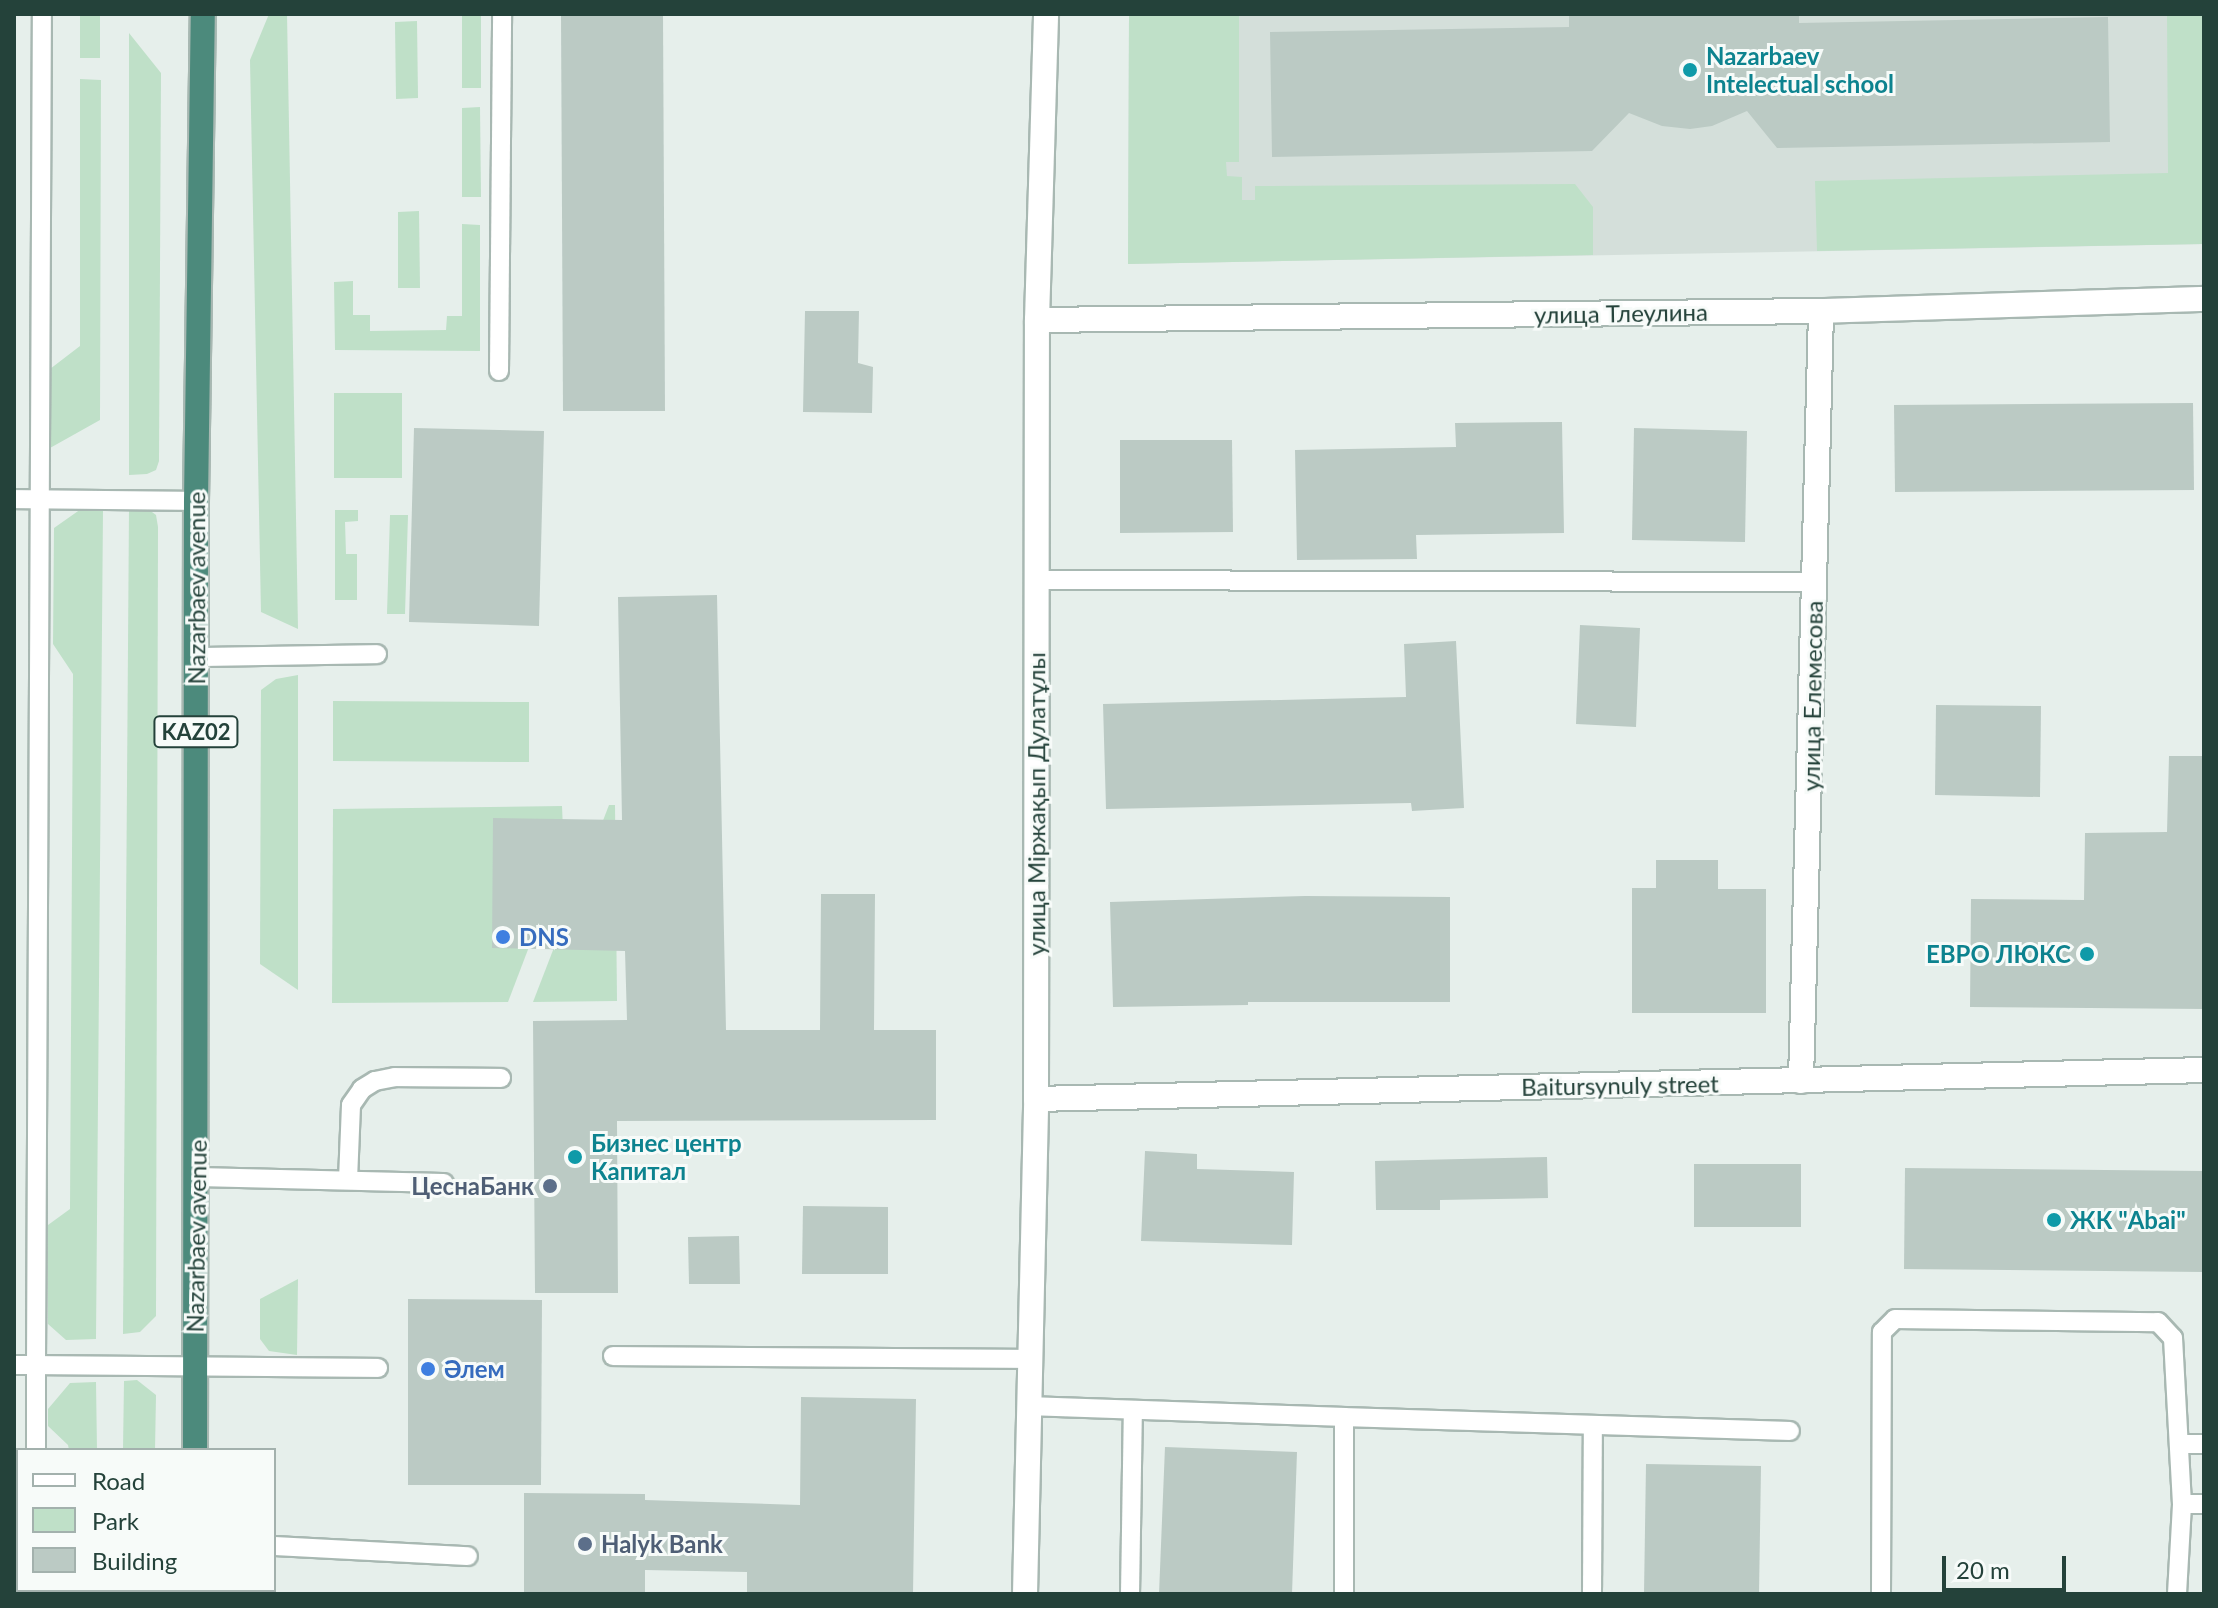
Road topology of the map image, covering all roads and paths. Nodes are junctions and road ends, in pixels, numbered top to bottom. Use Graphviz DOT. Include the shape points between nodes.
graph roads {
  1 [pos="42,14"];
  2 [pos="203,14"];
  3 [pos="502,14"];
  4 [pos="1046,14"];
  5 [pos="2204,299"];
  6 [pos="1821,311"];
  7 [pos="1037,320"];
  8 [pos="499,371"];
  9 [pos="14,499"];
  10 [pos="41,499"];
  11 [pos="196,501"];
  12 [pos="1037,580"];
  13 [pos="1815,582"];
  14 [pos="377,654"];
  15 [pos="196,657"];
  16 [pos="2204,1070"];
  17 [pos="501,1078"];
  18 [pos="1801,1081"];
  19 [pos="1036,1099"];
  20 [pos="197,1177"];
  21 [pos="348,1180"];
  22 [pos="444,1183"];
  23 [pos="613,1356"];
  24 [pos="1030,1359"];
  25 [pos="14,1365"];
  26 [pos="36,1365"];
  27 [pos="194,1365"];
  28 [pos="378,1368"];
  29 [pos="1029,1406"];
  30 [pos="1133,1410"];
  31 [pos="1344,1417"];
  32 [pos="1593,1425"];
  33 [pos="1790,1431"];
  34 [pos="2181,1444"];
  35 [pos="2204,1444"];
  36 [pos="36,1448"];
  37 [pos="195,1448"];
  38 [pos="2182,1504"];
  39 [pos="2204,1504"];
  40 [pos="276,1546"];
  41 [pos="468,1556"];
  42 [pos="1025,1594"];
  43 [pos="1130,1594"];
  44 [pos="1344,1594"];
  45 [pos="1592,1594"];
  46 [pos="1881,1594"];
  47 [pos="2177,1594"];
  1 -- 10 [label="lane"];
  2 -- 11 [label="highway, Nazarbaev avenue / KАZ02"];
  3 -- 8 [label="lane"];
  4 -- 7 [label="street, улица Міржақып Дулатұлы"];
  5 -- 6 [label="street, улица Тлеулина"];
  6 -- 7 [label="street, улица Тлеулина"];
  6 -- 13 [label="street, улица Елемесова"];
  7 -- 12 [label="street, улица Міржақып Дулатұлы"];
  9 -- 10 [label="lane"];
  10 -- 11 [label="lane"];
  10 -- 26 [label="lane"];
  11 -- 15 [label="highway, Nazarbaev avenue / KАZ02"];
  12 -- 13 [label="lane"];
  12 -- 19 [label="street, улица Міржақып Дулатұлы"];
  13 -- 18 [label="street, улица Елемесова"];
  14 -- 15 [label="lane"];
  15 -- 20 [label="highway, Nazarbaev avenue / KАZ02"];
  16 -- 18 [label="street, Baitursynuly street"];
  17 -- 21 [label="lane" via="395,1077 362,1089 351,1105"];
  18 -- 19 [label="street, Baitursynuly street"];
  19 -- 24 [label="street, улица Міржақып Дулатұлы"];
  20 -- 21 [label="lane"];
  20 -- 27 [label="highway, Nazarbaev avenue / KАZ02"];
  21 -- 22 [label="lane"];
  23 -- 24 [label="lane"];
  24 -- 29 [label="street, улица Міржақып Дулатұлы"];
  25 -- 26 [label="lane"];
  26 -- 27 [label="lane"];
  26 -- 36 [label="lane"];
  27 -- 28 [label="lane"];
  27 -- 37 [label="highway, Nazarbaev avenue / KАZ02"];
  29 -- 30 [label="lane"];
  29 -- 42 [label="street, улица Міржақып Дулатұлы"];
  30 -- 31 [label="lane"];
  30 -- 43 [label="lane"];
  31 -- 32 [label="lane"];
  31 -- 44 [label="lane"];
  32 -- 33 [label="lane"];
  32 -- 45 [label="lane"];
  34 -- 35 [label="lane"];
  34 -- 38 [label="lane"];
  34 -- 46 [label="lane" via="2173,1338 2158,1322 1895,1319 1882,1332"];
  38 -- 39 [label="lane"];
  38 -- 47 [label="lane"];
  40 -- 41 [label="lane"];
}
